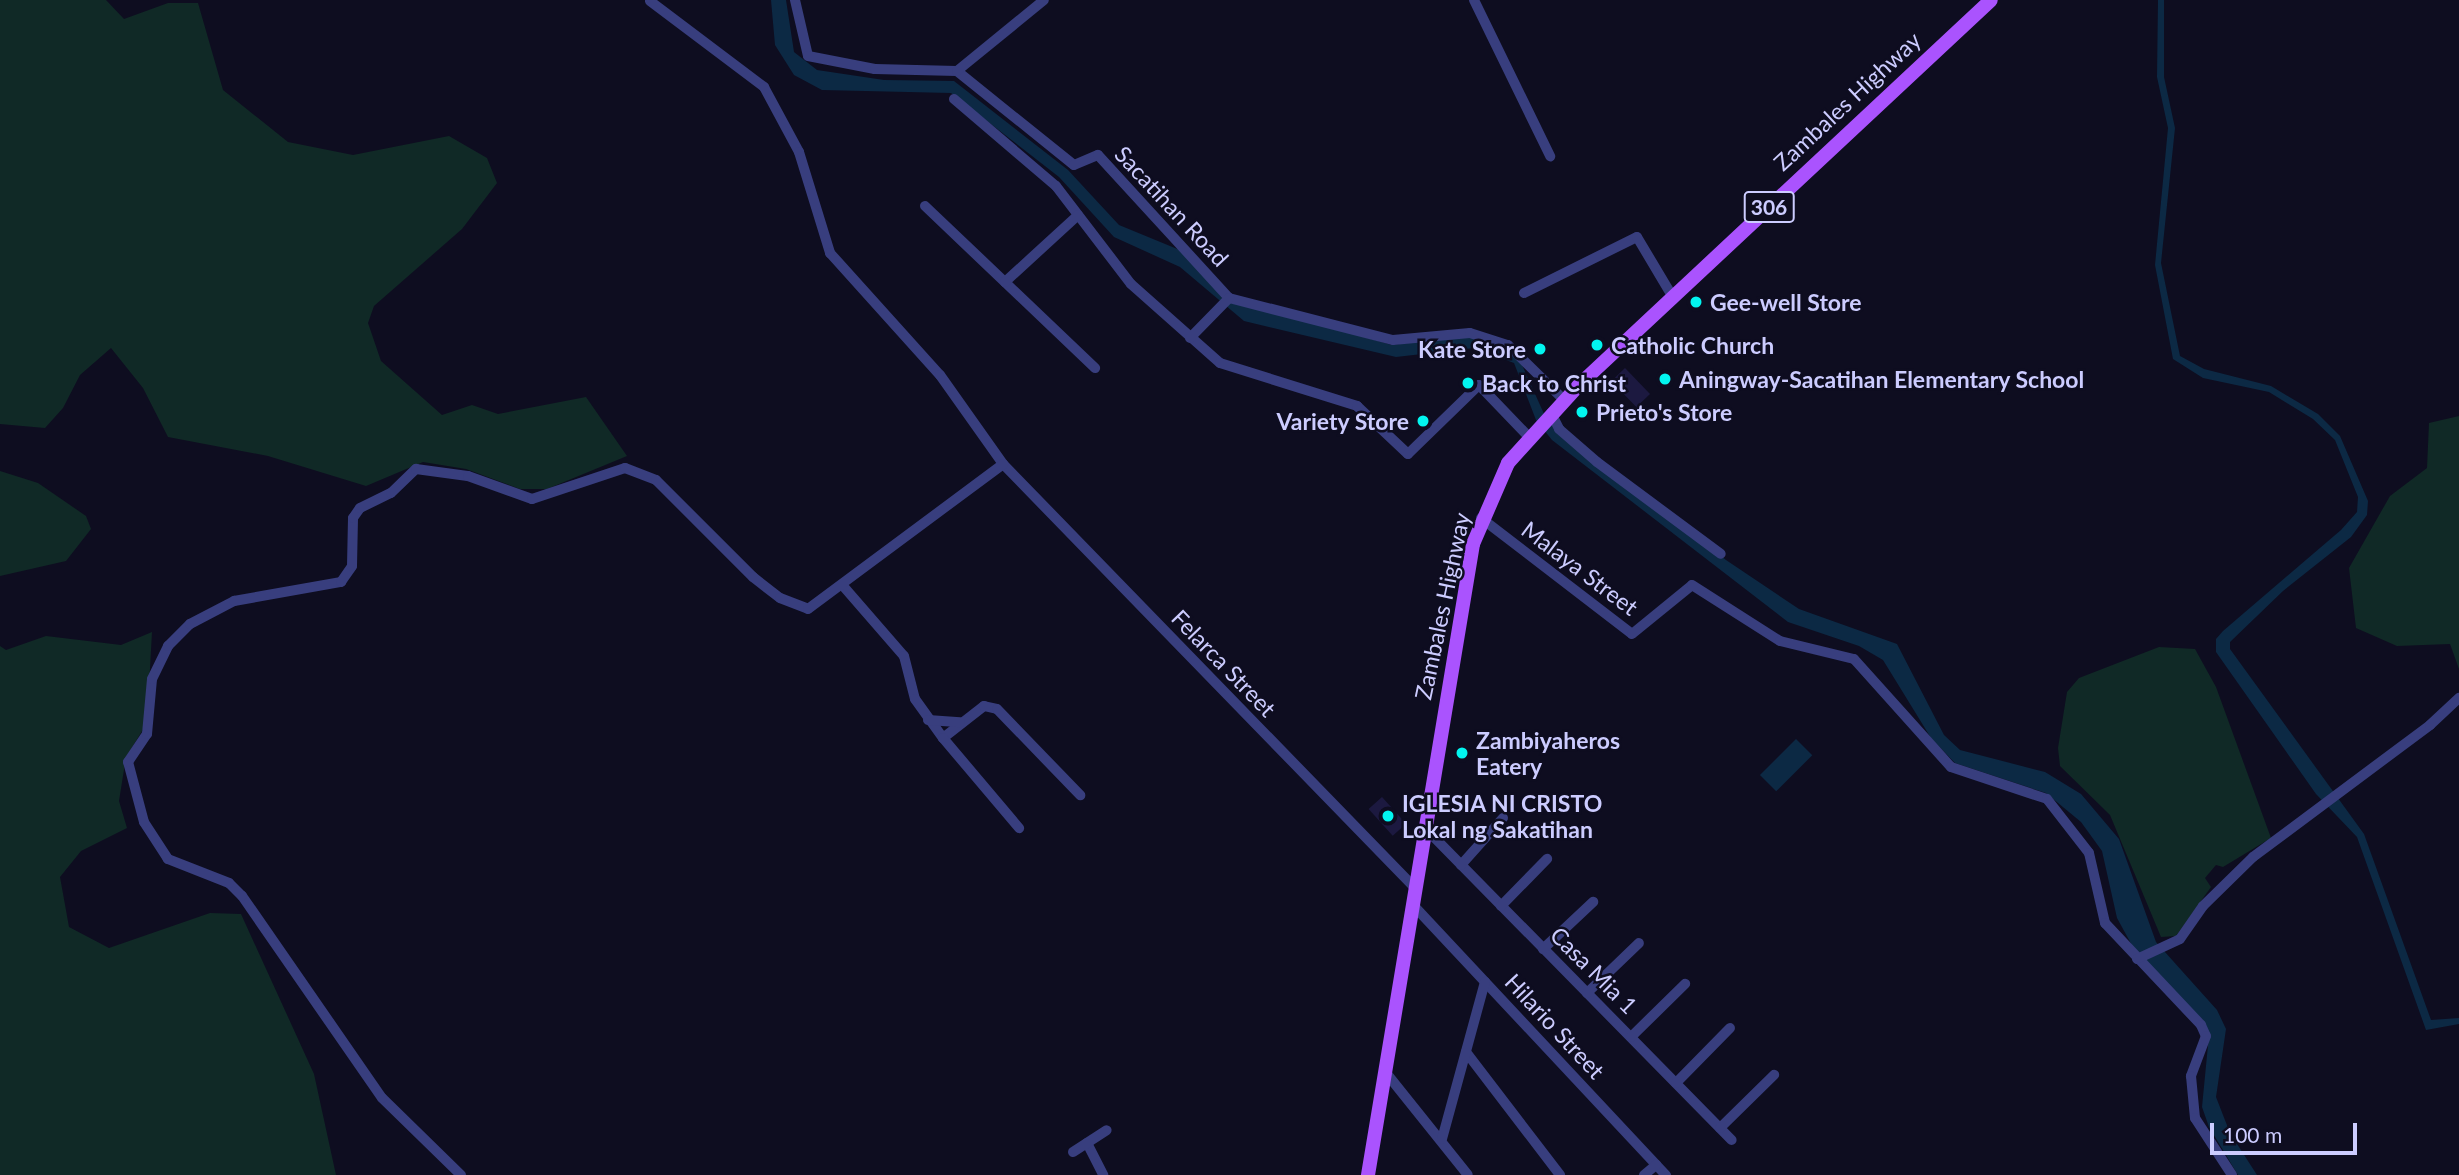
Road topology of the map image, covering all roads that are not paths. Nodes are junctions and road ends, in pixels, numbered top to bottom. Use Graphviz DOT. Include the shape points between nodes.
graph roads {
  1 [pos="795,0"];
  2 [pos="1044,0"];
  3 [pos="1475,0"];
  4 [pos="1991,0"];
  5 [pos="650,1"];
  6 [pos="957,71"];
  7 [pos="954,99"];
  8 [pos="1550,156"];
  9 [pos="925,206"];
  10 [pos="1078,215"];
  11 [pos="1004,282"];
  12 [pos="1524,293"];
  13 [pos="1229,298"];
  14 [pos="1674,299"];
  15 [pos="1189,338"];
  16 [pos="1095,368"];
  17 [pos="1564,400"];
  18 [pos="1550,414"];
  19 [pos="1531,434"];
  20 [pos="1003,464"];
  21 [pos="1481,518"];
  22 [pos="1721,554"];
  23 [pos="844,587"];
  24 [pos="2459,698"];
  25 [pos="928,720"];
  26 [pos="960,722"];
  27 [pos="943,738"];
  28 [pos="1080,795"];
  29 [pos="1503,818"];
  30 [pos="1019,828"];
  31 [pos="1426,829"];
  32 [pos="1547,859"];
  33 [pos="1461,865"];
  34 [pos="1417,890"];
  35 [pos="1593,902"];
  36 [pos="1414,906"];
  37 [pos="1501,906"];
  38 [pos="1639,943"];
  39 [pos="1544,949"];
  40 [pos="2137,959"];
  41 [pos="1485,982"];
  42 [pos="1685,984"];
  43 [pos="1587,993"];
  44 [pos="1731,1028"];
  45 [pos="1631,1037"];
  46 [pos="1466,1052"];
  47 [pos="1387,1074"];
  48 [pos="1774,1075"];
  49 [pos="1676,1083"];
  50 [pos="1720,1128"];
  51 [pos="1107,1130"];
  52 [pos="1442,1139"];
  53 [pos="1732,1140"];
  54 [pos="1087,1143"];
  55 [pos="1073,1152"];
  56 [pos="1657,1165"];
  57 [pos="461,1175"];
  58 [pos="1103,1175"];
  59 [pos="1368,1175"];
  60 [pos="1468,1175"];
  61 [pos="1560,1175"];
  62 [pos="1644,1175"];
  63 [pos="1666,1175"];
  64 [pos="2231,1175"];
  1 -- 6 [label="street" via="800,42 808,56 875,69"];
  2 -- 6 [label="street"];
  3 -- 8 [label="street"];
  4 -- 14 [label="main road, Zambales Highway / 306"];
  5 -- 20 [label="street, Felarca Street" via="764,87 799,152 830,253 940,375"];
  6 -- 13 [label="street, Sacatihan Road" via="1074,165 1098,155 1107,162"];
  7 -- 10 [label="street" via="1056,186"];
  9 -- 11 [label="street"];
  10 -- 11 [label="street"];
  10 -- 15 [label="street" via="1131,284"];
  11 -- 16 [label="street"];
  12 -- 14 [label="street" via="1637,237"];
  13 -- 15 [label="street"];
  13 -- 17 [label="street, Sacatihan Road" via="1392,340 1470,333 1508,345"];
  14 -- 17 [label="main road, Zambales Highway / 306"];
  15 -- 19 [label="street" via="1220,363 1357,406 1408,454 1479,385"];
  17 -- 18 [label="main road, Zambales Highway / 306"];
  18 -- 19 [label="main road, Zambales Highway / 306"];
  18 -- 22 [label="street" via="1559,429 1597,462"];
  19 -- 21 [label="main road, Zambales Highway / 306"];
  20 -- 23 [label="street"];
  20 -- 34 [label="street, Felarca Street"];
  21 -- 31 [label="main road, Zambales Highway / 306" via="1453,646"];
  21 -- 40 [label="street, Malaya Street" via="1632,634 1692,585 1780,641 1854,659 1951,767 2047,799 2054,806 2089,853 2105,923"];
  23 -- 25 [label="street" via="905,656 915,699"];
  23 -- 57 [label="street" via="808,609 780,598 656,480 625,468 533,499 468,477 416,470 391,493 360,508 354,518 352,566 341,582 234,601 190,624 168,646 152,679 146,734 128,762 144,822 168,859 229,883 242,896 382,1098"];
  24 -- 40 [label="street" via="2228,879 2180,939"];
  25 -- 26 [label="street"];
  25 -- 27 [label="street"];
  26 -- 27 [label="street"];
  26 -- 28 [label="street" via="984,705 998,709"];
  27 -- 30 [label="street"];
  29 -- 33 [label="street"];
  31 -- 33 [label="street, Casa Mia 1"];
  31 -- 34 [label="main road, Zambales Highway / 306"];
  32 -- 37 [label="street"];
  33 -- 37 [label="street, Casa Mia 1"];
  34 -- 36 [label="main road, Zambales Highway / 306"];
  35 -- 39 [label="street"];
  36 -- 41 [label="street, Hilario Street"];
  36 -- 47 [label="main road, Zambales Highway / 306"];
  37 -- 39 [label="street, Casa Mia 1"];
  38 -- 43 [label="street"];
  39 -- 43 [label="street, Casa Mia 1"];
  40 -- 64 [label="street, Malaya Street" via="2206,1036 2191,1076 2195,1118"];
  41 -- 46 [label="street"];
  41 -- 56 [label="street, Hilario Street"];
  42 -- 45 [label="street"];
  43 -- 45 [label="street, Casa Mia 1"];
  44 -- 49 [label="street"];
  45 -- 49 [label="street, Casa Mia 1"];
  46 -- 52 [label="street"];
  46 -- 61 [label="street"];
  47 -- 52 [label="street"];
  47 -- 59 [label="main road, Zambales Highway / 306"];
  48 -- 50 [label="street"];
  49 -- 50 [label="street, Casa Mia 1"];
  50 -- 53 [label="street, Casa Mia 1"];
  51 -- 54 [label="street"];
  52 -- 60 [label="street"];
  54 -- 55 [label="street"];
  54 -- 58 [label="street"];
  56 -- 62 [label="street"];
  56 -- 63 [label="street, Hilario Street"];
}
